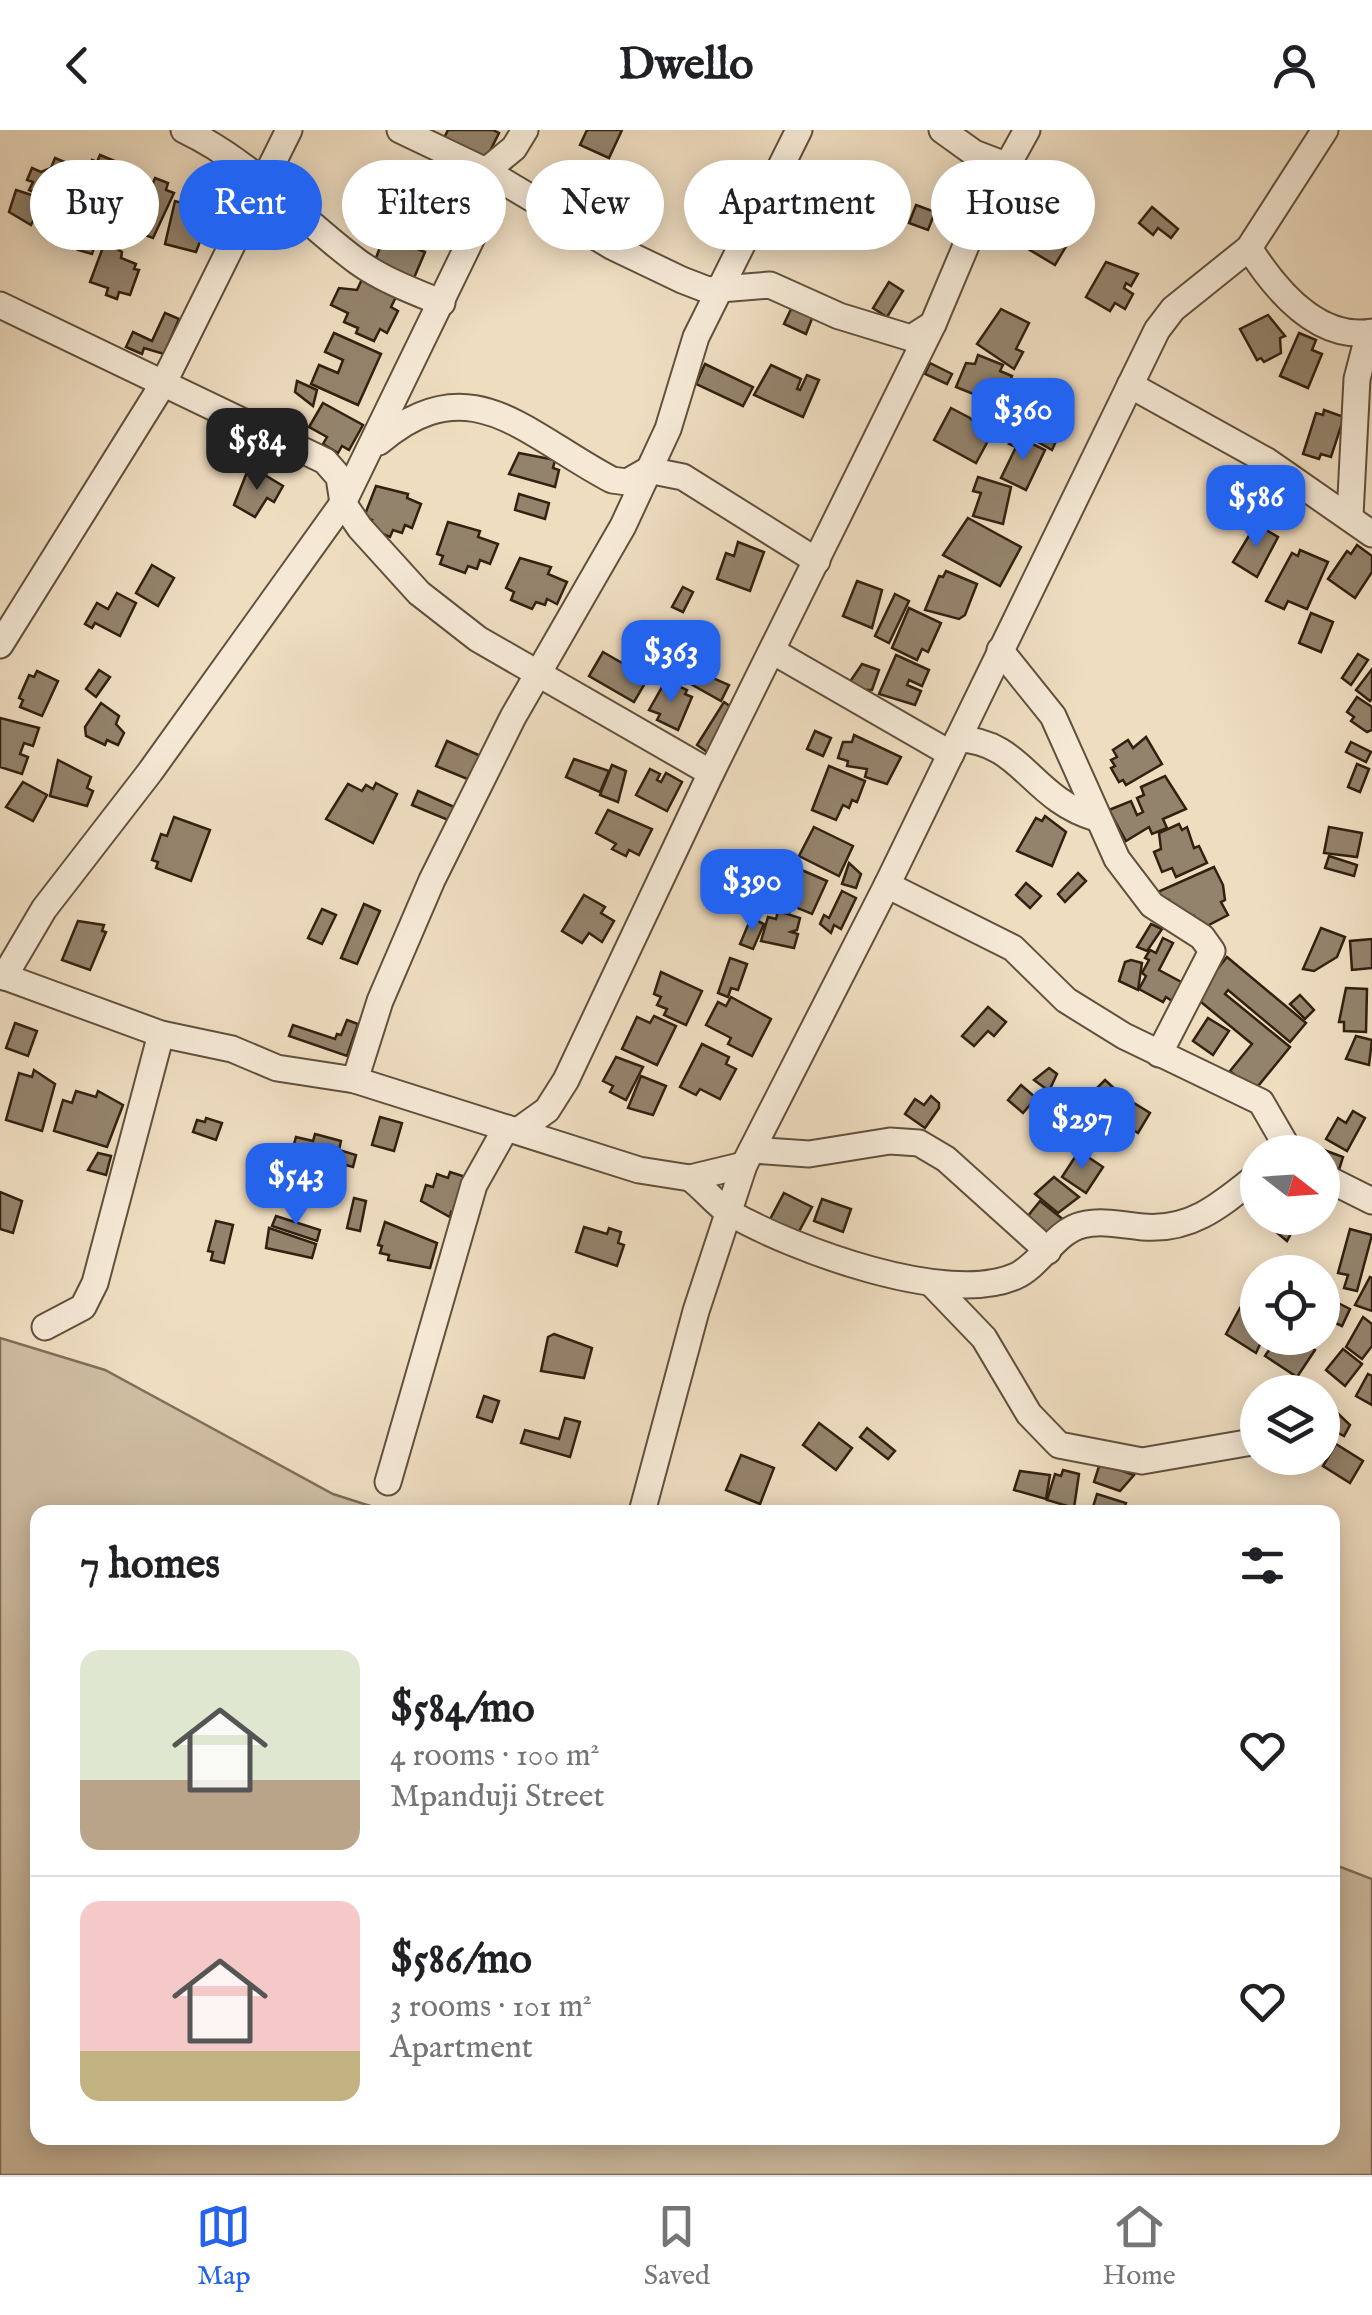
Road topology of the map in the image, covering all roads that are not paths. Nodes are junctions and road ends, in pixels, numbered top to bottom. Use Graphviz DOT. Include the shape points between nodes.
graph roads {
  1 [pos="184,130"];
  2 [pos="289,130"];
  3 [pos="400,130"];
  4 [pos="524,130"];
  5 [pos="799,130"];
  6 [pos="942,130"];
  7 [pos="1027,130"];
  8 [pos="1325,130"];
  9 [pos="233,160"];
  10 [pos="274,160"];
  11 [pos="463,160"];
  12 [pos="499,160"];
  13 [pos="992,160"];
  14 [pos="1011,160"];
  15 [pos="506,182"];
  16 [pos="322,231"];
  17 [pos="1248,248"];
  18 [pos="229,250"];
  19 [pos="467,250"];
  20 [pos="964,250"];
  21 [pos="723,288"];
  22 [pos="442,303"];
  23 [pos="0,305"];
  24 [pos="933,324"];
  25 [pos="1371,332"];
  26 [pos="162,384"];
  27 [pos="1130,385"];
  28 [pos="372,448"];
  29 [pos="648,470"];
  30 [pos="343,503"];
  31 [pos="1350,516"];
  32 [pos="1372,534"];
  33 [pos="817,561"];
  34 [pos="0,644"];
  35 [pos="1000,650"];
  36 [pos="774,652"];
  37 [pos="540,676"];
  38 [pos="954,746"];
  39 [pos="711,772"];
  40 [pos="1096,818"];
  41 [pos="887,885"];
  42 [pos="2,976"];
  43 [pos="161,1034"];
  44 [pos="1160,1054"];
  45 [pos="355,1080"];
  46 [pos="554,1102"];
  47 [pos="512,1129"];
  48 [pos="1278,1135"];
  49 [pos="568,1145"];
  50 [pos="748,1157"];
  51 [pos="690,1178"];
  52 [pos="1340,1185"];
  53 [pos="1240,1189"];
  54 [pos="1372,1201"];
  55 [pos="726,1212"];
  56 [pos="1048,1251"];
  57 [pos="933,1285"];
  58 [pos="45,1327"];
  59 [pos="1240,1444"];
  60 [pos="388,1482"];
  61 [pos="642,1505"];
  1 -- 9 [label="street"];
  2 -- 10 [label="street"];
  3 -- 11 [label="street"];
  4 -- 12 [label="street"];
  5 -- 21 [label="street"];
  6 -- 13 [label="street"];
  7 -- 14 [label="street"];
  8 -- 17 [label="street"];
  15 -- 21 [label="street" via="662,271 708,290"];
  16 -- 22 [label="street" via="356,261"];
  17 -- 25 [label="street" via="1291,303 1335,330"];
  17 -- 27 [label="street" via="1166,317"];
  18 -- 26 [label="street"];
  19 -- 22 [label="street"];
  20 -- 24 [label="street"];
  21 -- 24 [label="street" via="770,284 839,316 911,338"];
  21 -- 29 [label="street" via="696,337"];
  22 -- 28 [label="street"];
  23 -- 26 [label="street"];
  24 -- 33 [label="street"];
  25 -- 31 [label="street" via="1357,379"];
  26 -- 30 [label="street" via="326,461 339,477"];
  26 -- 34 [label="street"];
  27 -- 31 [label="street" via="1225,435"];
  27 -- 35 [label="street"];
  28 -- 29 [label="street" via="421,412 445,404 495,415 612,480 627,482"];
  28 -- 30 [label="street"];
  29 -- 33 [label="street" via="683,477"];
  29 -- 37 [label="street"];
  30 -- 37 [label="street" via="420,593"];
  30 -- 42 [label="street" via="44,908"];
  31 -- 32 [label="street"];
  33 -- 36 [label="street"];
  35 -- 38 [label="street"];
  35 -- 40 [label="street" via="1052,716"];
  36 -- 38 [label="street"];
  36 -- 39 [label="street"];
  37 -- 39 [label="street"];
  37 -- 45 [label="street" via="432,880"];
  38 -- 40 [label="street" via="994,744 1058,803"];
  38 -- 41 [label="street"];
  39 -- 46 [label="street"];
  40 -- 44 [label="street" via="1152,905 1202,937 1212,951"];
  41 -- 44 [label="street" via="1013,948 1066,1000"];
  41 -- 50 [label="street"];
  42 -- 43 [label="street"];
  43 -- 45 [label="street" via="277,1068"];
  43 -- 58 [label="street" via="94,1283 83,1306"];
  44 -- 48 [label="street" via="1261,1102"];
  45 -- 47 [label="street"];
  46 -- 47 [label="street"];
  46 -- 49 [label="street"];
  47 -- 49 [label="street"];
  47 -- 60 [label="street" via="474,1185"];
  49 -- 51 [label="street" via="639,1170"];
  50 -- 51 [label="street"];
  50 -- 55 [label="street"];
  50 -- 56 [label="street" via="919,1143 946,1159"];
  51 -- 55 [label="street"];
  52 -- 54 [label="street"];
  53 -- 56 [label="street" via="1192,1221 1160,1228 1078,1225"];
  55 -- 57 [label="street" via="834,1257"];
  55 -- 61 [label="street"];
  56 -- 57 [label="street" via="1016,1276"];
  57 -- 59 [label="street" via="984,1338 1029,1414 1059,1445 1142,1461"];
}
